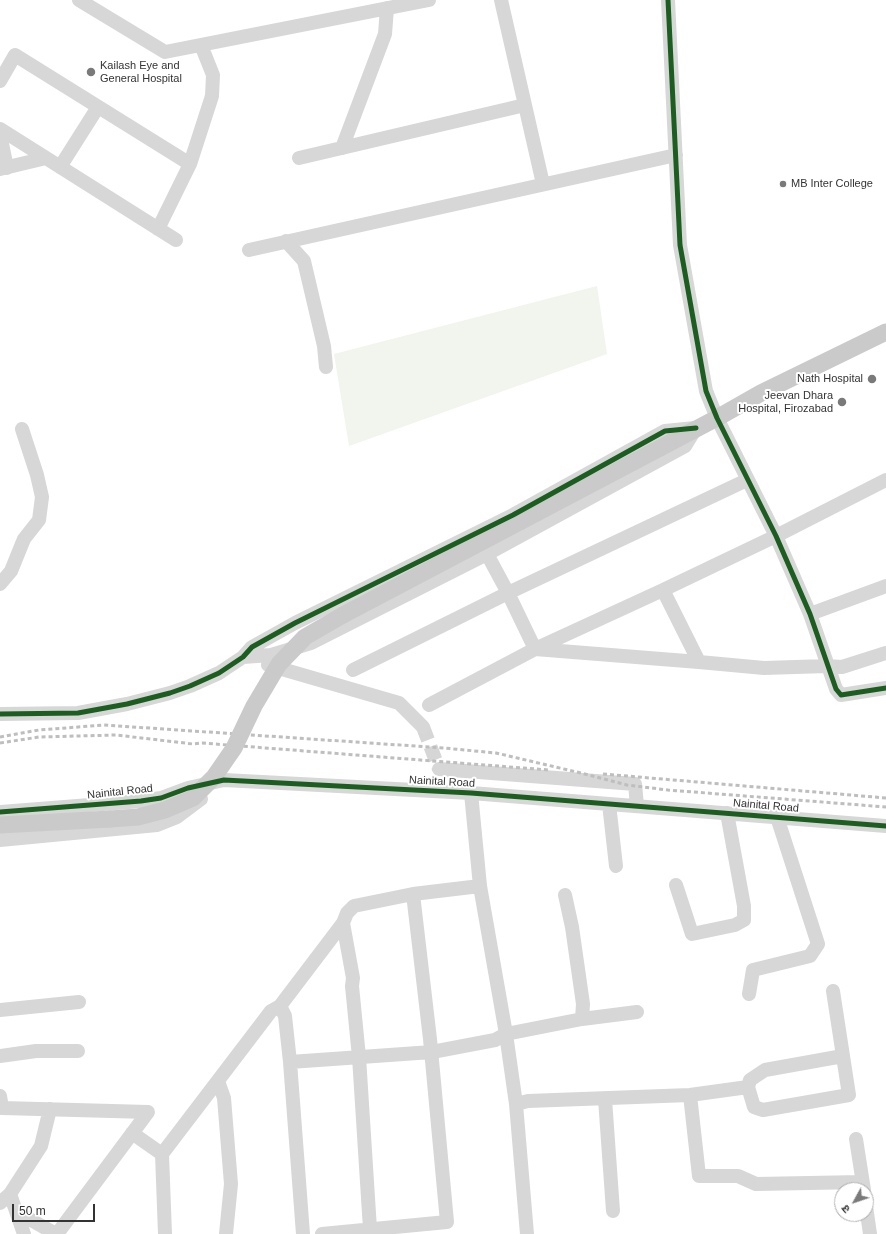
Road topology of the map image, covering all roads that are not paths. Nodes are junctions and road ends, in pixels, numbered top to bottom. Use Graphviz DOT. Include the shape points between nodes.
graph roads {
  1 [pos="429,0"];
  2 [pos="501,0"];
  3 [pos="668,0"];
  4 [pos="87,2"];
  5 [pos="387,8"];
  6 [pos="201,45"];
  7 [pos="0,81"];
  8 [pos="525,105"];
  9 [pos="98,107"];
  10 [pos="0,129"];
  11 [pos="0,134"];
  12 [pos="342,148"];
  13 [pos="676,155"];
  14 [pos="46,158"];
  15 [pos="299,158"];
  16 [pos="190,164"];
  17 [pos="60,167"];
  18 [pos="4,169"];
  19 [pos="543,184"];
  20 [pos="158,229"];
  21 [pos="176,240"];
  22 [pos="286,242"];
  23 [pos="249,250"];
  24 [pos="886,332"];
  25 [pos="326,368"];
  26 [pos="717,418"];
  27 [pos="696,428"];
  28 [pos="22,429"];
  29 [pos="747,480"];
  30 [pos="886,480"];
  31 [pos="776,536"];
  32 [pos="487,554"];
  33 [pos="0,584"];
  34 [pos="886,586"];
  35 [pos="663,590"];
  36 [pos="508,594"];
  37 [pos="810,614"];
  38 [pos="535,649"];
  39 [pos="886,653"];
  40 [pos="243,657"];
  41 [pos="699,662"];
  42 [pos="827,666"];
  43 [pos="353,670"];
  44 [pos="886,688"];
  45 [pos="429,705"];
  46 [pos="0,714"];
  47 [pos="423,727"];
  48 [pos="439,769"];
  49 [pos="224,780"];
  50 [pos="188,788"];
  51 [pos="471,793"];
  52 [pos="194,804"];
  53 [pos="609,804"];
  54 [pos="637,806"];
  55 [pos="0,812"];
  56 [pos="727,813"];
  57 [pos="777,817"];
  58 [pos="0,825"];
  59 [pos="886,826"];
  60 [pos="0,840"];
  61 [pos="616,866"];
  62 [pos="676,885"];
  63 [pos="480,886"];
  64 [pos="413,894"];
  65 [pos="565,895"];
  66 [pos="343,923"];
  67 [pos="833,991"];
  68 [pos="749,994"];
  69 [pos="79,1002"];
  70 [pos="280,1006"];
  71 [pos="0,1010"];
  72 [pos="637,1012"];
  73 [pos="582,1019"];
  74 [pos="506,1034"];
  75 [pos="78,1051"];
  76 [pos="432,1052"];
  77 [pos="0,1056"];
  78 [pos="843,1056"];
  79 [pos="359,1057"];
  80 [pos="290,1062"];
  81 [pos="218,1081"];
  82 [pos="748,1087"];
  83 [pos="690,1094"];
  84 [pos="0,1096"];
  85 [pos="605,1099"];
  86 [pos="516,1104"];
  87 [pos="50,1109"];
  88 [pos="132,1133"];
  89 [pos="856,1138"];
  90 [pos="162,1154"];
  91 [pos="862,1182"];
  92 [pos="834,1185"];
  93 [pos="5,1199"];
  94 [pos="613,1211"];
  95 [pos="17,1212"];
  96 [pos="868,1222"];
  97 [pos="447,1228"];
  98 [pos="370,1229"];
  99 [pos="24,1234"];
  100 [pos="57,1234"];
  101 [pos="165,1234"];
  102 [pos="226,1234"];
  103 [pos="303,1234"];
  104 [pos="322,1234"];
  105 [pos="527,1234"];
  106 [pos="870,1234"];
  1 -- 5 [label="street"];
  2 -- 8 [label="street"];
  3 -- 13 [label="street"];
  4 -- 6 [label="street" via="165,52"];
  5 -- 6 [label="street"];
  5 -- 12 [label="street" via="385,34"];
  6 -- 16 [label="street" via="213,75 212,96"];
  7 -- 9 [label="street" via="15,55"];
  8 -- 12 [label="street"];
  8 -- 19 [label="street"];
  9 -- 16 [label="street"];
  9 -- 17 [label="street"];
  10 -- 14 [label="street"];
  11 -- 18 [label="street"];
  12 -- 15 [label="street"];
  13 -- 19 [label="street"];
  13 -- 26 [label="street" via="680,245 706,391"];
  14 -- 17 [label="street"];
  14 -- 18 [label="street"];
  16 -- 20 [label="street"];
  17 -- 20 [label="street"];
  19 -- 22 [label="street"];
  20 -- 21 [label="street"];
  22 -- 23 [label="street"];
  22 -- 25 [label="street" via="304,261 324,346"];
  24 -- 26 [label="main road" via="761,393"];
  26 -- 27 [label="main road"];
  26 -- 29 [label="street"];
  27 -- 32 [label="street" via="685,446"];
  27 -- 40 [label="street" via="665,431 513,515 295,623 252,647"];
  27 -- 58 [label="main road, bridge" via="305,637 279,664 254,706 234,748 214,777 193,798 165,810 138,817"];
  28 -- 33 [label="street" via="38,475 42,497 39,520 24,539 11,571"];
  29 -- 31 [label="street"];
  29 -- 36 [label="street"];
  30 -- 31 [label="street"];
  31 -- 35 [label="street"];
  31 -- 37 [label="street"];
  32 -- 36 [label="street"];
  32 -- 40 [label="street" via="311,644 271,655"];
  34 -- 37 [label="street"];
  35 -- 38 [label="street"];
  35 -- 41 [label="street"];
  36 -- 38 [label="street"];
  36 -- 43 [label="street"];
  37 -- 42 [label="street"];
  38 -- 41 [label="street"];
  38 -- 45 [label="street"];
  39 -- 42 [label="street" via="842,667"];
  40 -- 46 [label="street" via="220,673 190,686 127,704 78,713"];
  40 -- 47 [label="street" via="399,703"];
  41 -- 42 [label="street" via="764,668"];
  42 -- 44 [label="street" via="841,695"];
  48 -- 54 [label="street" via="635,784"];
  49 -- 50 [label="street, Nainital Road"];
  49 -- 51 [label="street, Nainital Road"];
  49 -- 52 [label="street"];
  50 -- 52 [label="street"];
  50 -- 55 [label="street, Nainital Road" via="161,798 141,801"];
  51 -- 53 [label="street, Nainital Road"];
  51 -- 63 [label="street"];
  52 -- 60 [label="street" via="157,826"];
  53 -- 54 [label="street, Nainital Road"];
  53 -- 61 [label="street"];
  54 -- 56 [label="street, Nainital Road"];
  56 -- 57 [label="street, Nainital Road"];
  56 -- 62 [label="street" via="744,906 744,920 735,925 692,934"];
  57 -- 59 [label="street, Nainital Road"];
  57 -- 68 [label="street" via="818,944 810,956 752,970"];
  63 -- 64 [label="street"];
  63 -- 74 [label="street"];
  64 -- 66 [label="street" via="354,906 347,913"];
  64 -- 76 [label="street"];
  65 -- 73 [label="street" via="583,1004"];
  66 -- 70 [label="street"];
  66 -- 79 [label="street" via="353,978"];
  67 -- 78 [label="street"];
  69 -- 71 [label="street"];
  70 -- 80 [label="street" via="285,1016"];
  70 -- 81 [label="street" via="271,1011"];
  72 -- 73 [label="street"];
  73 -- 74 [label="street"];
  74 -- 76 [label="street" via="495,1040"];
  74 -- 86 [label="street"];
  75 -- 77 [label="street" via="36,1051"];
  76 -- 79 [label="street"];
  76 -- 97 [label="street"];
  78 -- 82 [label="street" via="765,1070 750,1080"];
  78 -- 82 [label="street" via="849,1095 763,1110 754,1107"];
  79 -- 80 [label="street"];
  79 -- 98 [label="street"];
  80 -- 103 [label="street"];
  81 -- 90 [label="street"];
  81 -- 102 [label="street" via="224,1098 231,1184"];
  82 -- 83 [label="street"];
  83 -- 85 [label="street"];
  83 -- 92 [label="street" via="699,1176 738,1176 756,1184"];
  84 -- 87 [label="street" via="2,1108"];
  85 -- 86 [label="street" via="528,1101"];
  85 -- 94 [label="street"];
  86 -- 105 [label="street"];
  87 -- 88 [label="street" via="148,1112"];
  87 -- 93 [label="street" via="41,1146"];
  88 -- 90 [label="street"];
  88 -- 100 [label="street"];
  89 -- 91 [label="street"];
  90 -- 101 [label="street"];
  93 -- 95 [label="street"];
  95 -- 99 [label="street"];
  95 -- 100 [label="street"];
  96 -- 106 [label="street"];
  97 -- 98 [label="street"];
  98 -- 104 [label="street"];
}
